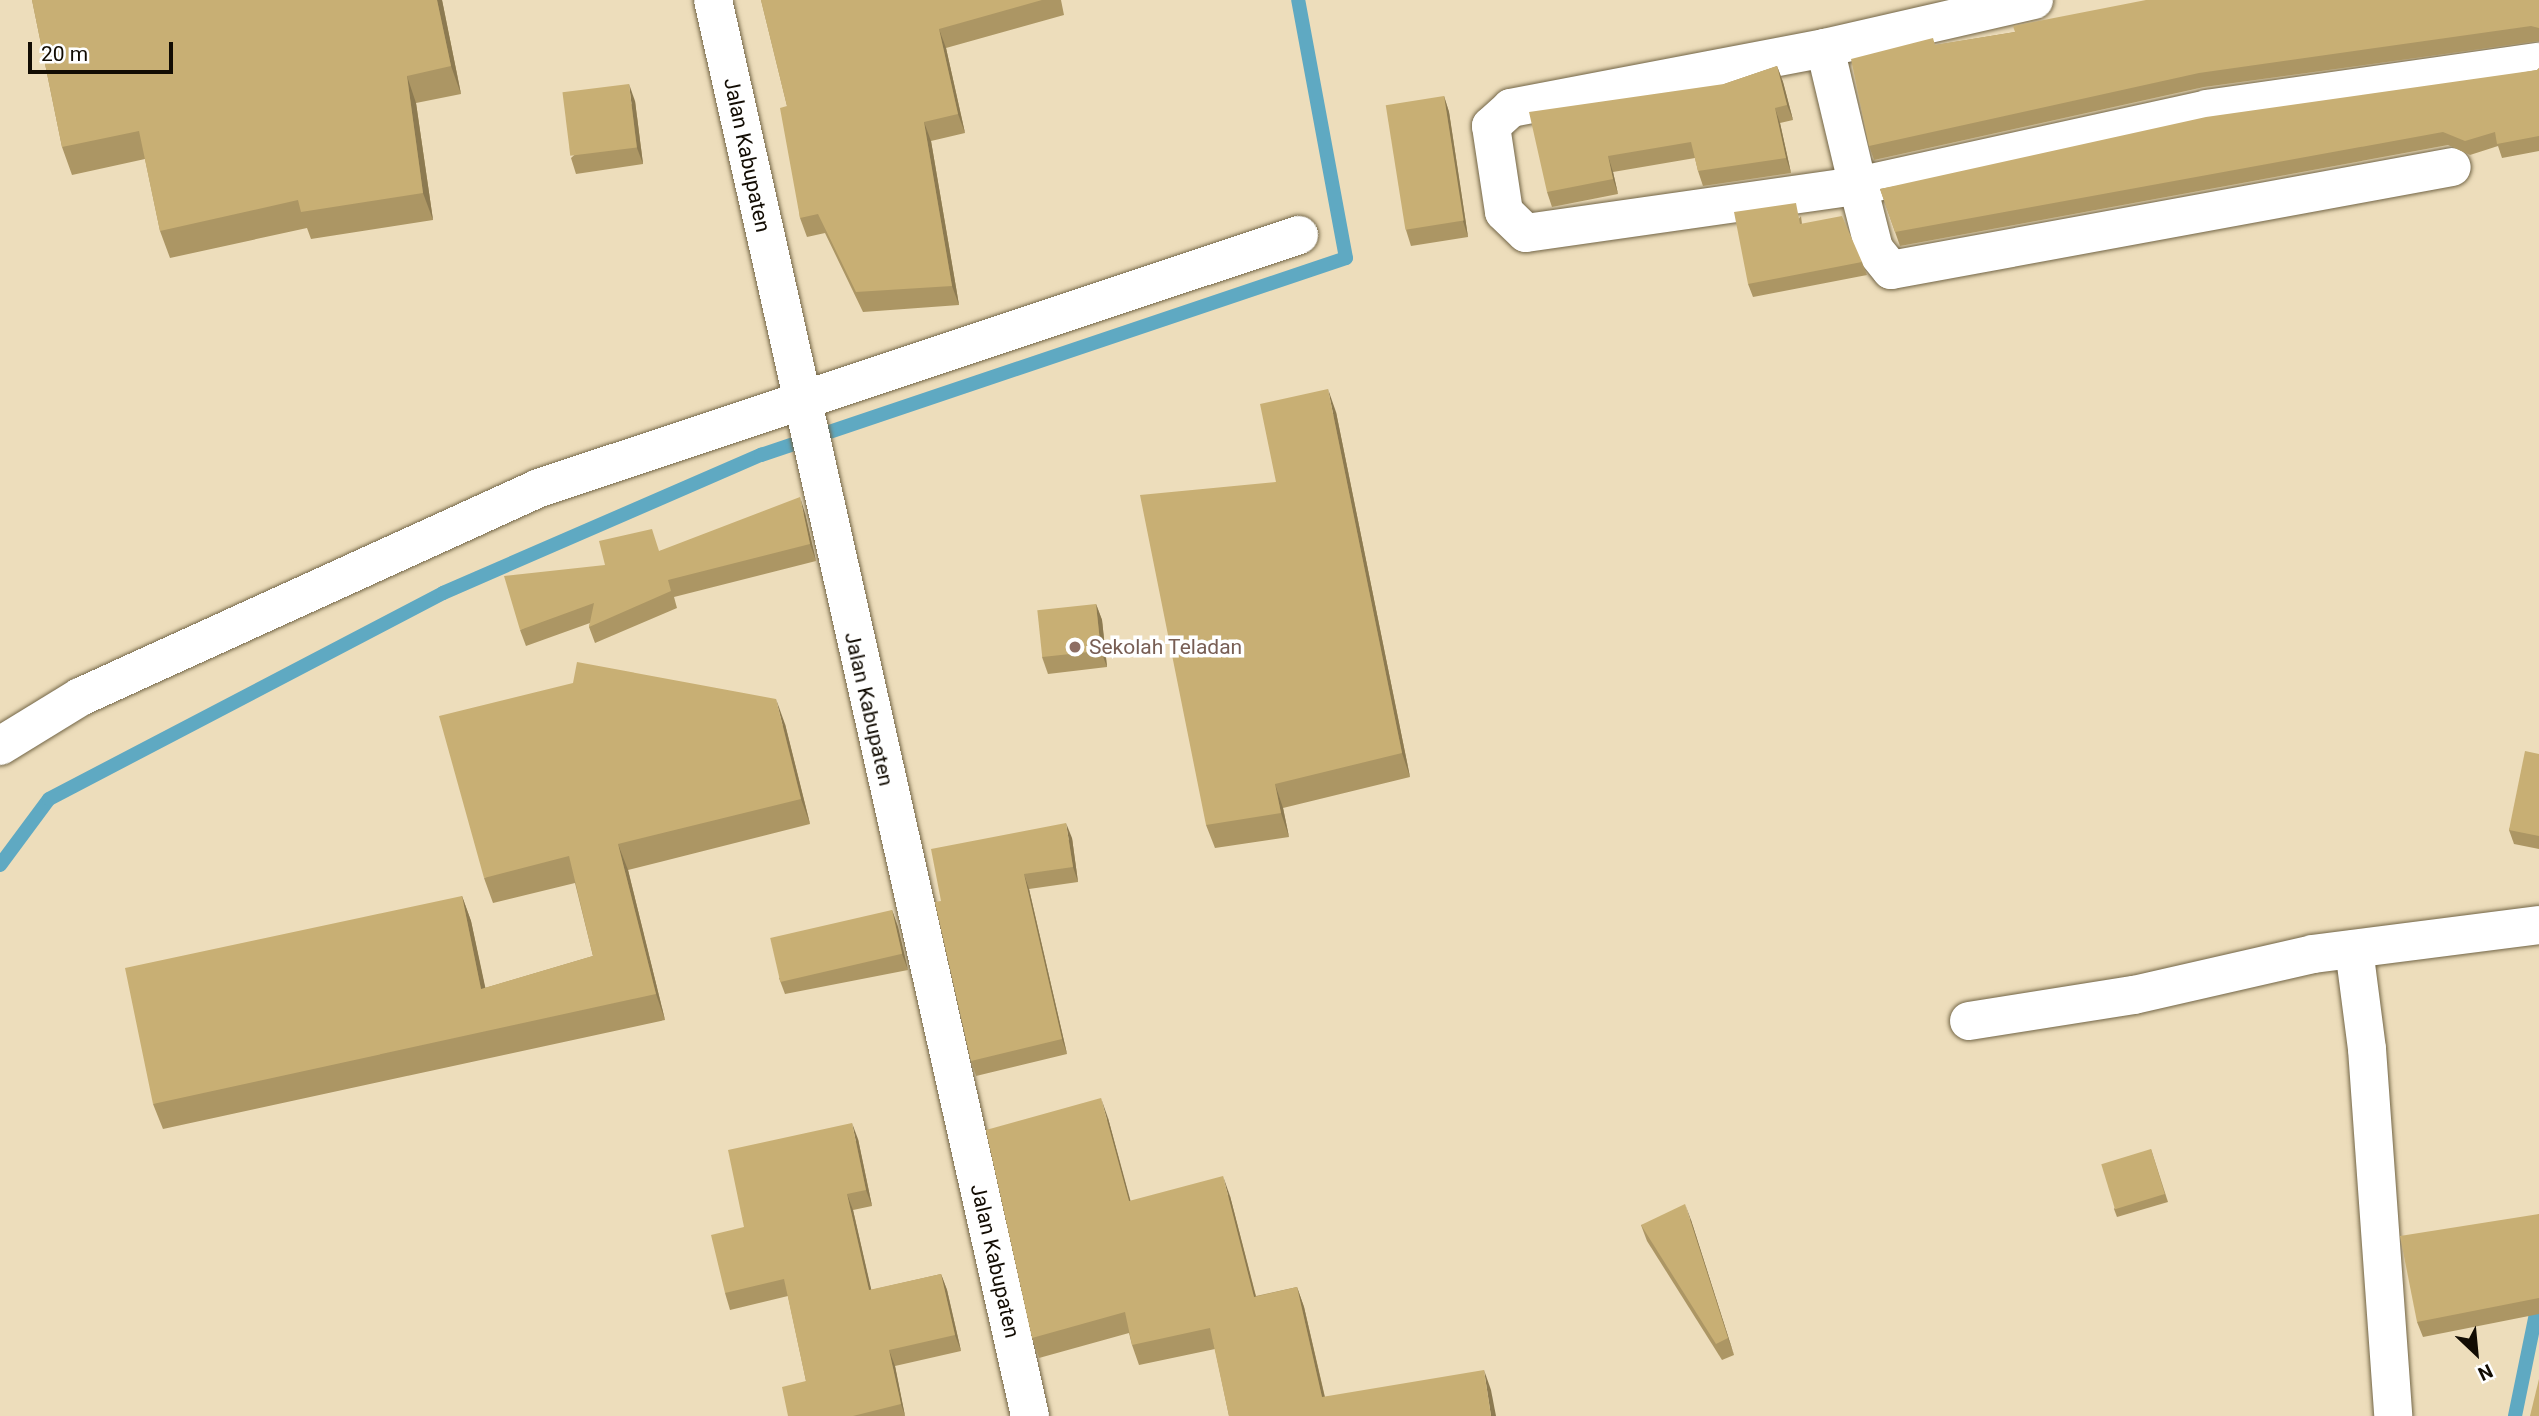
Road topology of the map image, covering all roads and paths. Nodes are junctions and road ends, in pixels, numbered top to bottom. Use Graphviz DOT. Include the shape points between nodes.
graph roads {
  1 [pos="713,0"];
  2 [pos="2034,0"];
  3 [pos="1825,48"];
  4 [pos="2539,62"];
  5 [pos="2452,167"];
  6 [pos="1858,186"];
  7 [pos="1299,234"];
  8 [pos="805,424"];
  9 [pos="0,746"];
  10 [pos="2539,925"];
  11 [pos="2354,949"];
  12 [pos="1969,1021"];
  13 [pos="1030,1416"];
  14 [pos="2393,1416"];
  1 -- 8 [label="street, Jalan Kabupaten"];
  2 -- 3 [label="street"];
  3 -- 6 [label="street"];
  3 -- 6 [label="street" via="1511,108 1491,126 1504,212 1526,233"];
  4 -- 6 [label="street" via="2207,109"];
  5 -- 6 [label="street" via="1891,270 1874,249"];
  7 -- 8 [label="street"];
  8 -- 9 [label="street" via="539,488 80,697"];
  8 -- 13 [label="street, Jalan Kabupaten"];
  10 -- 11 [label="street"];
  11 -- 12 [label="street" via="2134,996"];
  11 -- 14 [label="street" via="2367,1048"];
}
